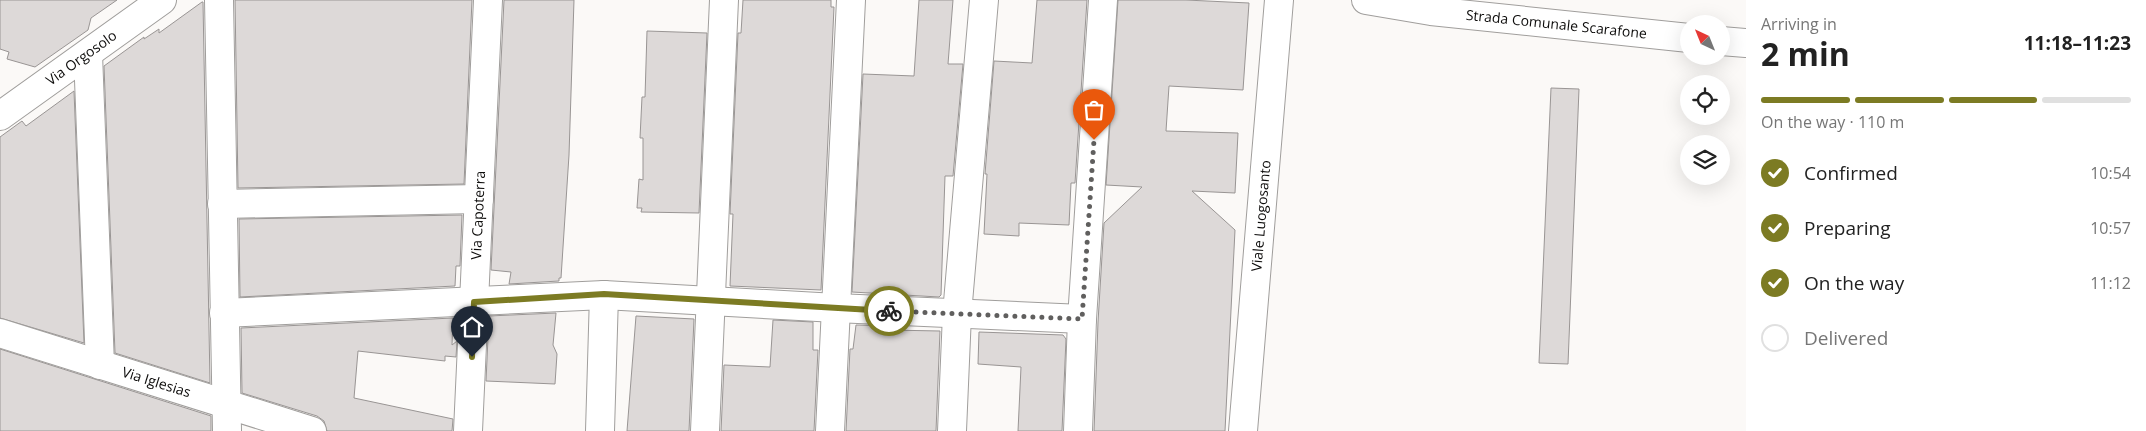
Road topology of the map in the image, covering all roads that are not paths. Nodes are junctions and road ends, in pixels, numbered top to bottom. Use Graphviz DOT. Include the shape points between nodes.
graph roads {
  1 [pos="162,0"];
  2 [pos="219,0"];
  3 [pos="488,0"];
  4 [pos="724,0"];
  5 [pos="851,0"];
  6 [pos="984,0"];
  7 [pos="1104,0"];
  8 [pos="1279,0"];
  9 [pos="1366,0"];
  10 [pos="1680,37"];
  11 [pos="1730,42"];
  12 [pos="1746,44"];
  13 [pos="88,54"];
  14 [pos="0,116"];
  15 [pos="479,199"];
  16 [pos="222,204"];
  17 [pos="604,294"];
  18 [pos="710,301"];
  19 [pos="474,302"];
  20 [pos="836,308"];
  21 [pos="224,313"];
  22 [pos="957,314"];
  23 [pos="1082,319"];
  24 [pos="0,333"];
  25 [pos="100,365"];
  26 [pos="226,404"];
  27 [pos="227,431"];
  28 [pos="312,431"];
  29 [pos="468,431"];
  30 [pos="600,431"];
  31 [pos="705,431"];
  32 [pos="830,431"];
  33 [pos="952,431"];
  34 [pos="1078,431"];
  35 [pos="1243,431"];
  1 -- 13 [label="street, Via Orgosolo"];
  2 -- 16 [label="street"];
  3 -- 15 [label="street, Via Capoterra"];
  4 -- 18 [label="street"];
  5 -- 20 [label="street"];
  6 -- 22 [label="street"];
  7 -- 23 [label="street"];
  8 -- 35 [label="street, Viale Luogosanto"];
  9 -- 10 [label="street, Strada Comunale Scarafone"];
  11 -- 12 [label="street"];
  13 -- 14 [label="street, Via Orgosolo"];
  13 -- 25 [label="street"];
  15 -- 16 [label="street"];
  15 -- 19 [label="street, Via Capoterra"];
  16 -- 21 [label="street"];
  17 -- 18 [label="street"];
  17 -- 19 [label="street"];
  17 -- 30 [label="street"];
  18 -- 20 [label="street"];
  18 -- 31 [label="street"];
  19 -- 21 [label="street"];
  19 -- 29 [label="street, Via Capoterra"];
  20 -- 22 [label="street"];
  20 -- 32 [label="street"];
  21 -- 26 [label="street"];
  22 -- 23 [label="street"];
  22 -- 33 [label="street"];
  23 -- 34 [label="street"];
  24 -- 25 [label="street, Via Iglesias"];
  25 -- 26 [label="street, Via Iglesias"];
  26 -- 27 [label="street"];
  26 -- 28 [label="street, Via Iglesias"];
}
